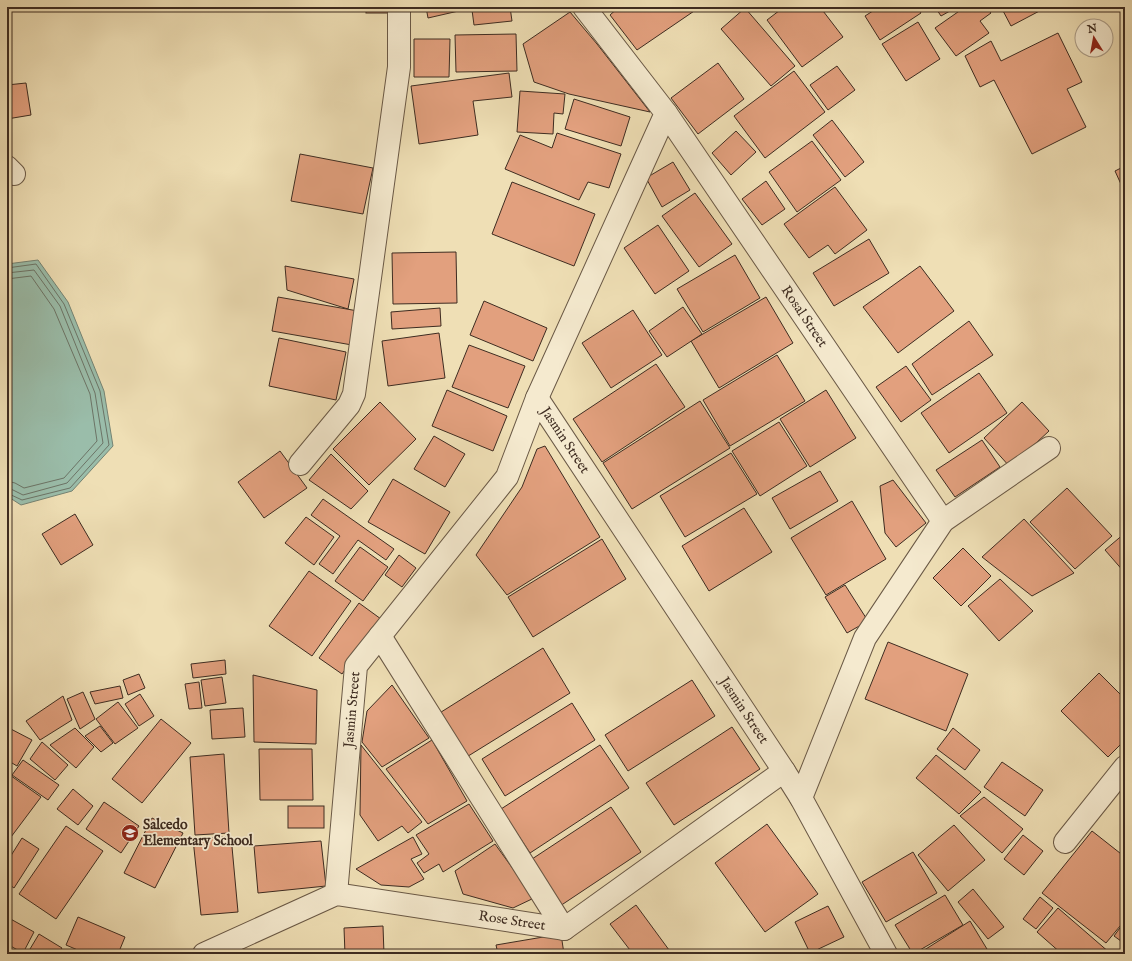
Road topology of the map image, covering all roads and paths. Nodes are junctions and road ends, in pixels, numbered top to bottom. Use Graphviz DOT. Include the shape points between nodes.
graph roads {
  1 [pos="399,7"];
  2 [pos="584,7"];
  3 [pos="666,113"];
  4 [pos="537,398"];
  5 [pos="1049,448"];
  6 [pos="300,464"];
  7 [pos="943,521"];
  8 [pos="380,636"];
  9 [pos="1125,767"];
  10 [pos="784,771"];
  11 [pos="801,798"];
  12 [pos="1065,842"];
  13 [pos="336,894"];
  14 [pos="564,929"];
  15 [pos="204,954"];
  16 [pos="886,954"];
  1 -- 6 [label="street" via="399,67 354,394 349,405"];
  2 -- 3 [label="street, Rosal Street"];
  3 -- 4 [label="street"];
  3 -- 7 [label="street, Rosal Street"];
  4 -- 8 [label="street, Jasmin Street" via="507,477"];
  4 -- 10 [label="street, Jasmin Street"];
  5 -- 7 [label="street"];
  7 -- 11 [label="street" via="865,638"];
  8 -- 13 [label="street, Jasmin Street" via="356,666"];
  8 -- 14 [label="street"];
  9 -- 12 [label="street"];
  10 -- 11 [label="street, Jasmin Street"];
  10 -- 14 [label="street, Rose Street"];
  11 -- 16 [label="street, Jasmin Street"];
  13 -- 14 [label="street, Rose Street"];
  13 -- 15 [label="street"];
}
